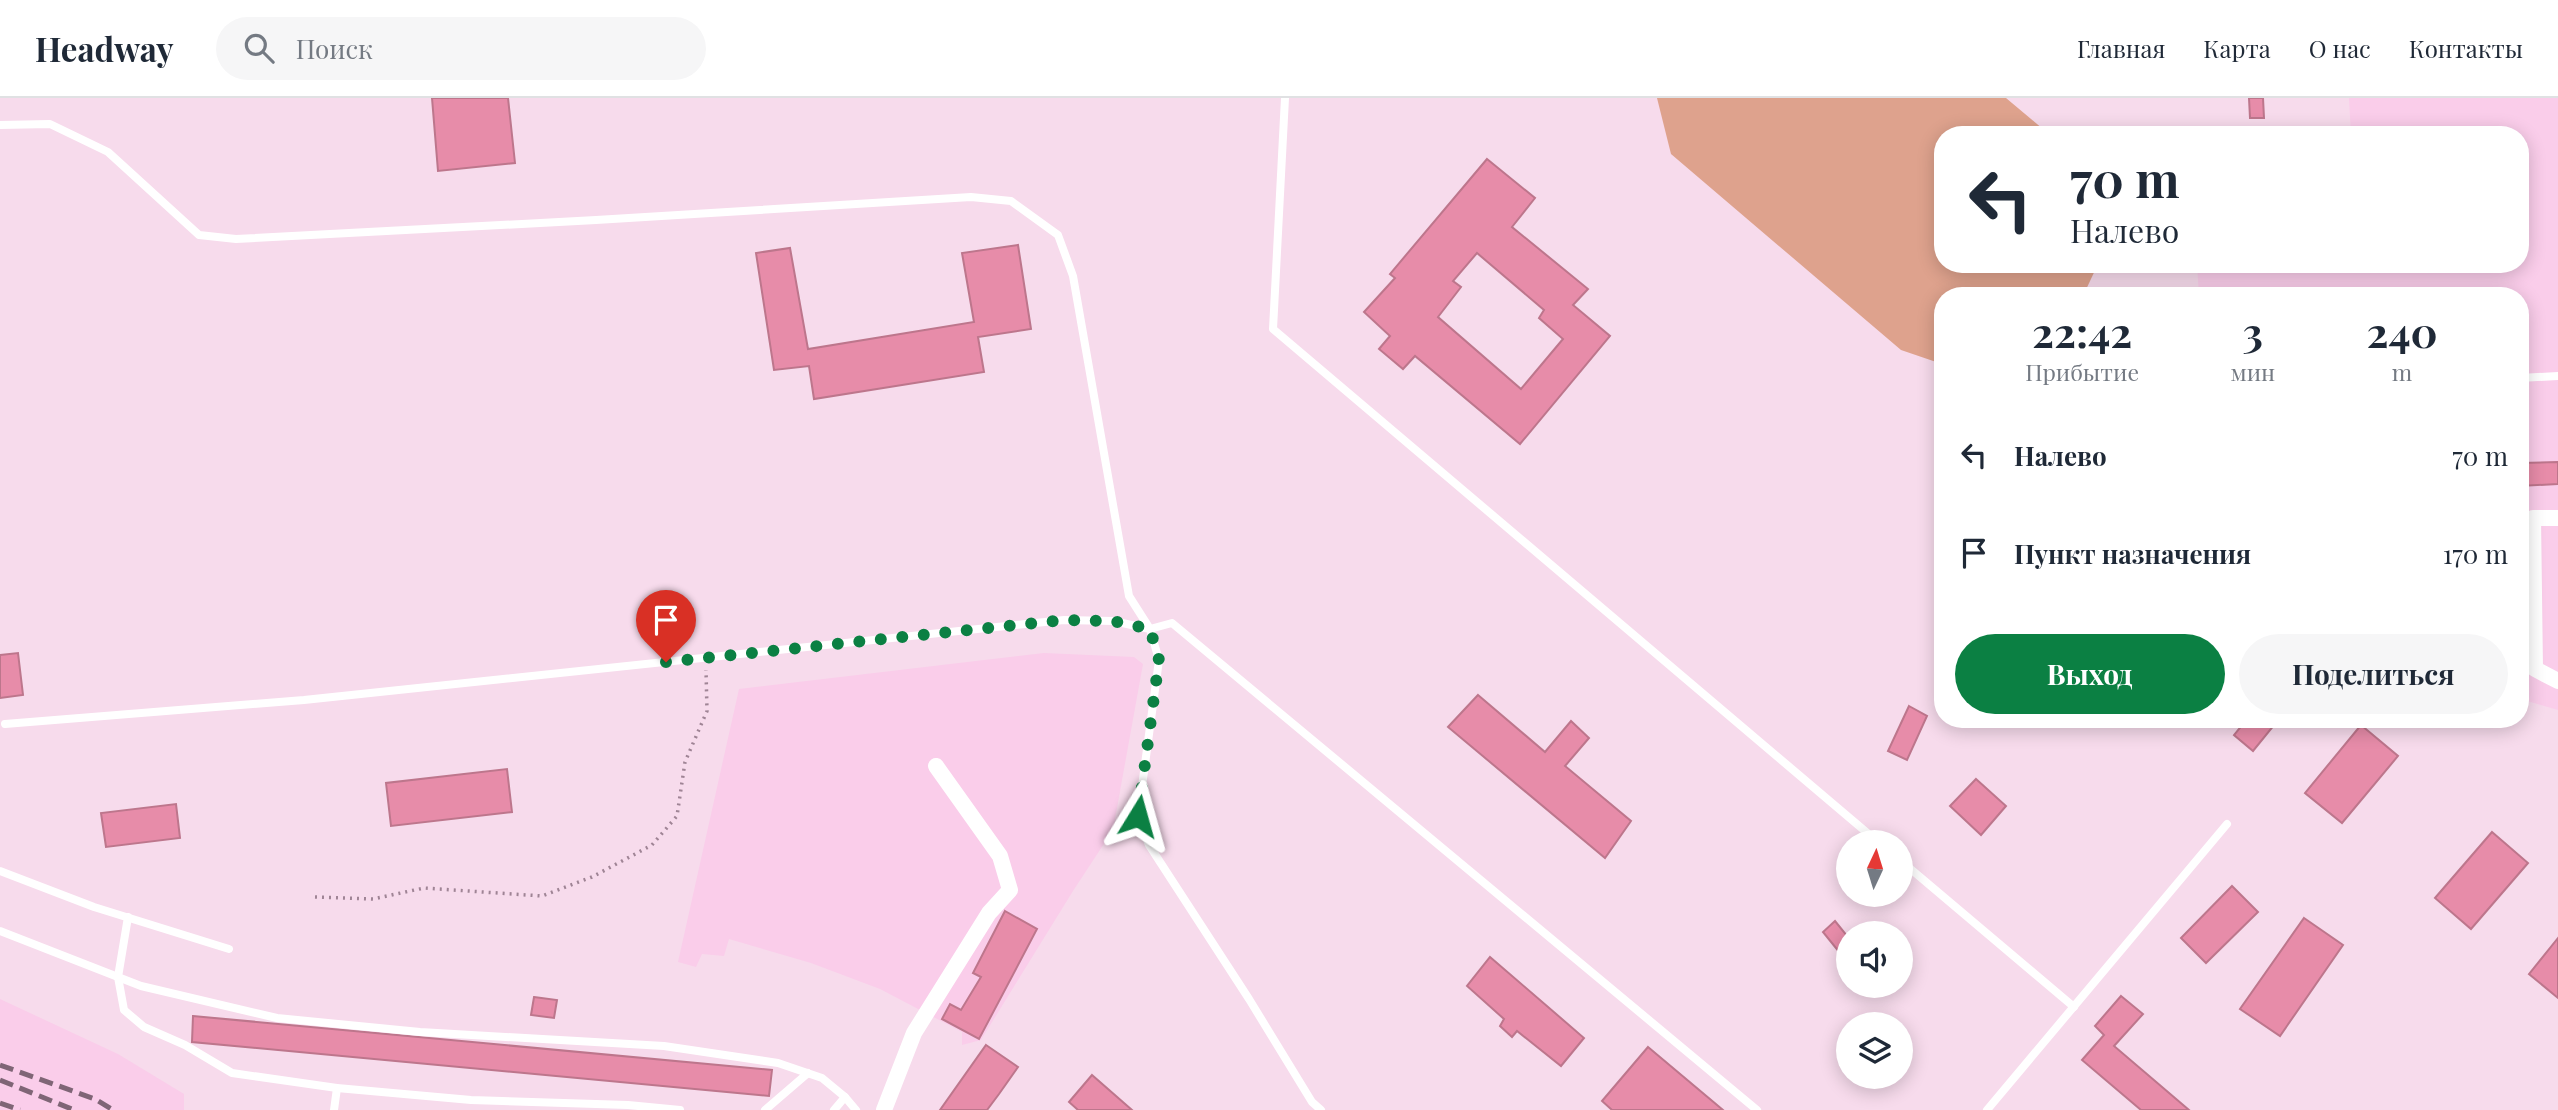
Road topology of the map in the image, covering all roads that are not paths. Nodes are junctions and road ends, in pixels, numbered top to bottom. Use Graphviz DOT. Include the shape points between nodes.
graph roads {
  1 [pos="1285,98"];
  2 [pos="0,125"];
  3 [pos="2558,376"];
  4 [pos="2529,378"];
  5 [pos="2558,518"];
  6 [pos="1150,629"];
  7 [pos="2529,637"];
  8 [pos="2529,666"];
  9 [pos="2558,681"];
  10 [pos="5,724"];
  11 [pos="936,766"];
  12 [pos="2227,824"];
  13 [pos="1864,830"];
  14 [pos="1913,871"];
  15 [pos="0,872"];
  16 [pos="128,917"];
  17 [pos="0,932"];
  18 [pos="229,949"];
  19 [pos="118,977"];
  20 [pos="2074,1007"];
  21 [pos="808,1073"];
  22 [pos="337,1088"];
  23 [pos="845,1097"];
  24 [pos="334,1110"];
  25 [pos="680,1110"];
  26 [pos="765,1110"];
  27 [pos="834,1110"];
  28 [pos="856,1110"];
  29 [pos="884,1110"];
  30 [pos="1321,1110"];
  31 [pos="1756,1110"];
  32 [pos="1987,1110"];
  1 -- 13 [label="lane" via="1273,329"];
  2 -- 6 [label="lane" via="50,124 61,129 108,152 199,235 236,239 971,197 1011,201 1058,235 1073,276 1129,596"];
  3 -- 4 [label="lane"];
  5 -- 7 [label="street" via="2533,519"];
  6 -- 10 [label="lane" via="1113,621 1064,620 304,700"];
  6 -- 30 [label="lane" via="1159,660 1138,816 1149,845"];
  6 -- 31 [label="lane" via="1172,623"];
  8 -- 9 [label="street"];
  11 -- 29 [label="street" via="1000,856 1010,890 989,913 914,1033"];
  12 -- 20 [label="lane"];
  14 -- 20 [label="lane"];
  15 -- 16 [label="lane"];
  16 -- 18 [label="lane"];
  16 -- 19 [label="lane"];
  17 -- 19 [label="lane"];
  19 -- 21 [label="lane" via="277,1018 420,1032 664,1046 778,1063"];
  19 -- 22 [label="lane" via="124,1010 144,1027 232,1073"];
  20 -- 32 [label="lane"];
  21 -- 23 [label="lane"];
  21 -- 26 [label="lane"];
  22 -- 24 [label="lane"];
  22 -- 25 [label="lane"];
  23 -- 27 [label="lane"];
  23 -- 28 [label="lane"];
}
